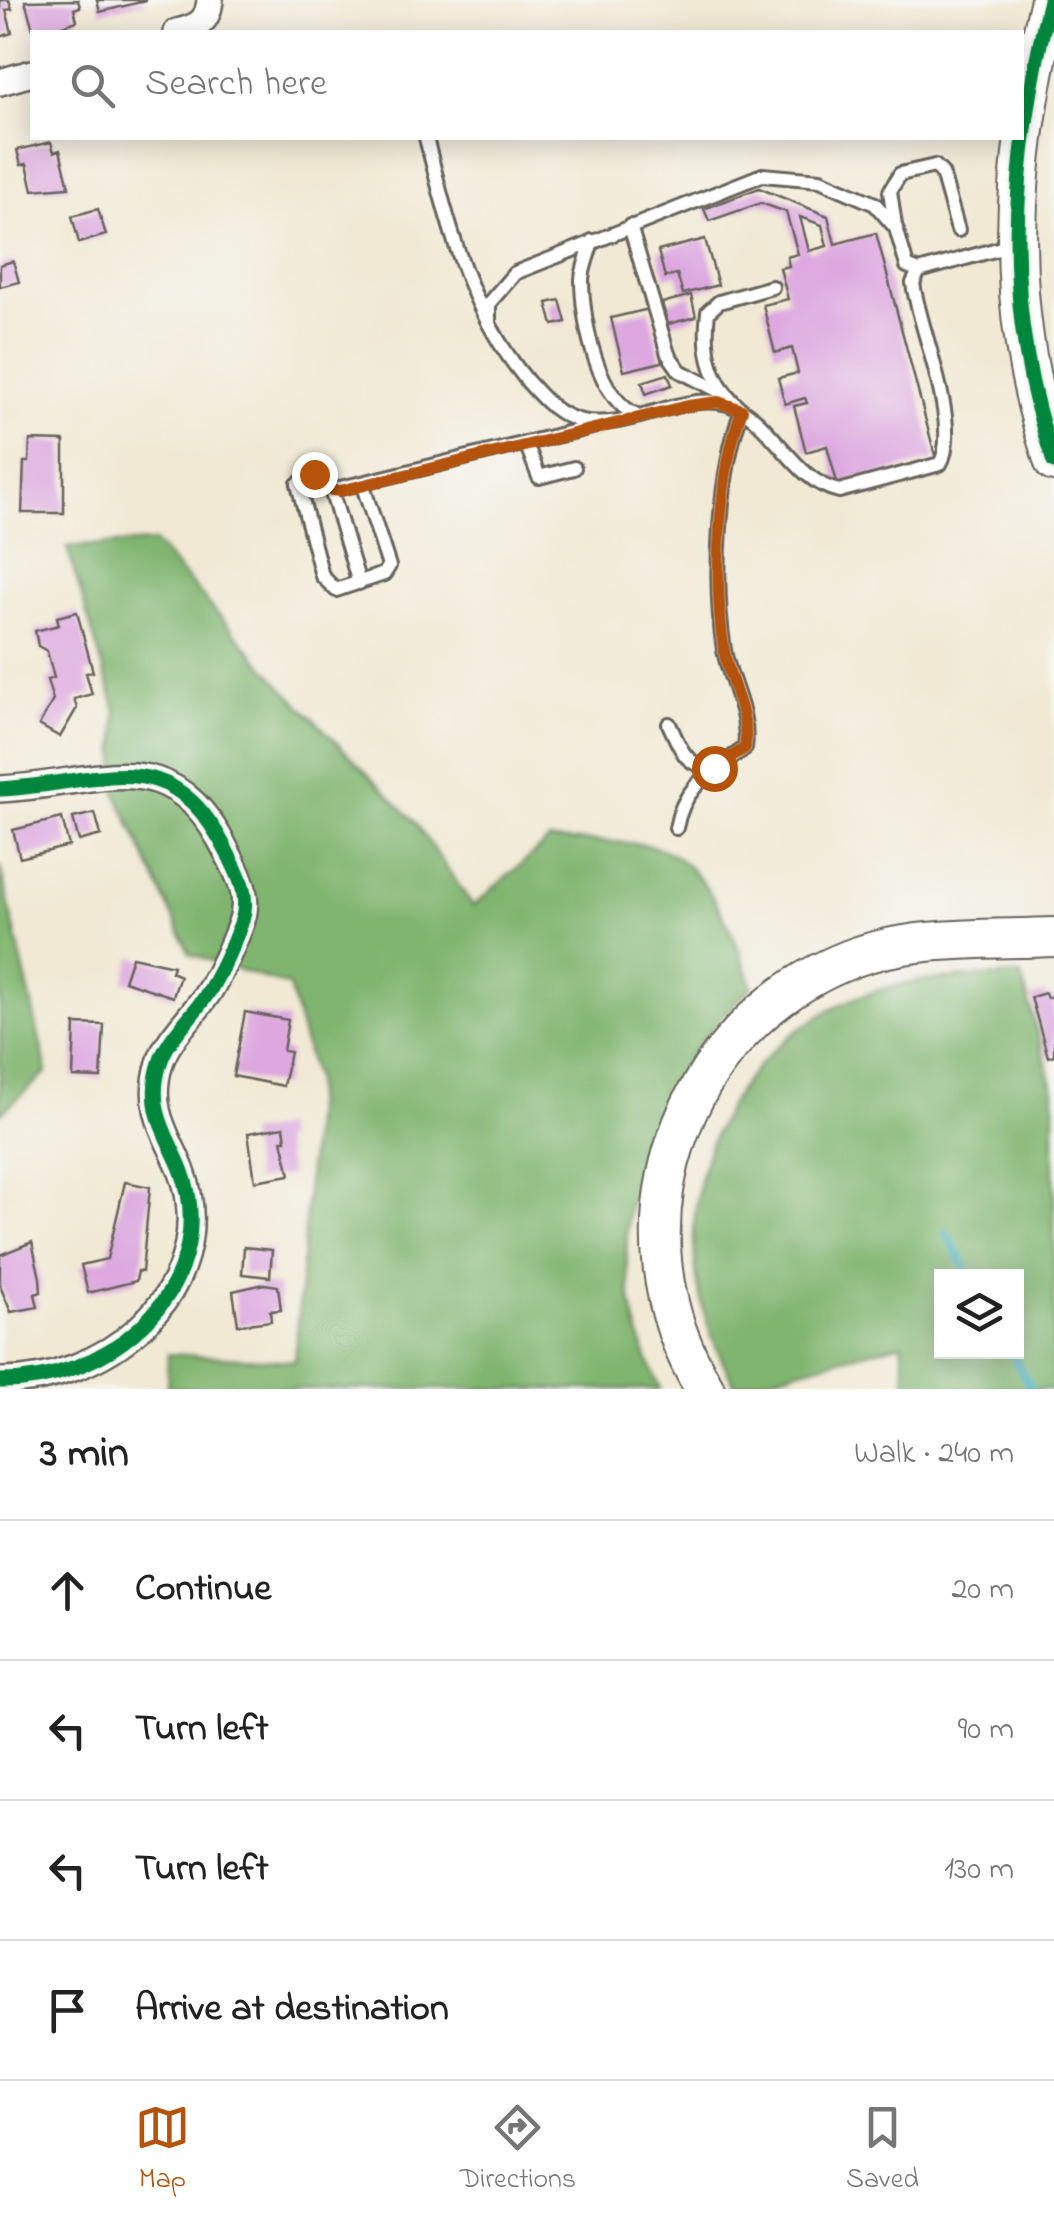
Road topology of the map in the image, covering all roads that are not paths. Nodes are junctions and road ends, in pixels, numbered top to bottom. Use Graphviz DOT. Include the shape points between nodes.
graph roads {
  1 [pos="1050,0"];
  2 [pos="210,7"];
  3 [pos="183,30"];
  4 [pos="30,74"];
  5 [pos="0,82"];
  6 [pos="1024,137"];
  7 [pos="427,140"];
  8 [pos="1024,140"];
  9 [pos="630,226"];
  10 [pos="896,228"];
  11 [pos="958,230"];
  12 [pos="592,241"];
  13 [pos="1014,244"];
  14 [pos="919,271"];
  15 [pos="772,287"];
  16 [pos="489,326"];
  17 [pos="719,391"];
  18 [pos="742,410"];
  19 [pos="639,416"];
  20 [pos="613,422"];
  21 [pos="526,443"];
  22 [pos="1054,462"];
  23 [pos="574,468"];
  24 [pos="362,483"];
  25 [pos="331,490"];
  26 [pos="358,583"];
  27 [pos="670,724"];
  28 [pos="714,768"];
  29 [pos="0,789"];
  30 [pos="676,828"];
  31 [pos="1054,938"];
  32 [pos="0,1381"];
  33 [pos="704,1389"];
  1 -- 6 [label="main road"];
  2 -- 3 [label="street" via="202,24"];
  4 -- 5 [label="street"];
  7 -- 16 [label="lane" via="457,256"];
  8 -- 13 [label="main road"];
  9 -- 10 [label="lane" via="762,175 820,180 875,204"];
  9 -- 12 [label="lane"];
  9 -- 17 [label="lane" via="668,354 680,371"];
  10 -- 11 [label="lane" via="890,191 900,174 935,166"];
  10 -- 14 [label="lane" via="908,266"];
  12 -- 16 [label="lane" via="515,273 489,303"];
  12 -- 19 [label="lane" via="582,276 588,321 612,395"];
  13 -- 14 [label="lane"];
  13 -- 22 [label="main road" via="1023,351"];
  14 -- 18 [label="lane" via="916,305 948,437 940,464 839,491 826,488"];
  15 -- 17 [label="lane" via="718,302 708,312 708,354"];
  16 -- 20 [label="lane" via="548,404 584,422"];
  17 -- 18 [label="lane"];
  18 -- 19 [label="lane" via="718,402"];
  18 -- 28 [label="lane" via="730,443 721,616 724,651 748,731 745,748"];
  19 -- 20 [label="lane"];
  20 -- 21 [label="lane"];
  21 -- 23 [label="lane" via="539,477"];
  21 -- 24 [label="lane"];
  24 -- 25 [label="lane"];
  24 -- 26 [label="lane" via="389,566"];
  25 -- 26 [label="lane"];
  25 -- 26 [label="lane" via="314,474 298,484 322,576 336,590"];
  27 -- 28 [label="lane" via="685,758"];
  28 -- 30 [label="lane" via="692,786"];
  29 -- 32 [label="street" via="137,774 169,781 220,837 246,903 211,988 160,1060 154,1096 164,1140 188,1188 192,1229 184,1269 156,1316 101,1358"];
  31 -- 33 [label="main road" via="915,944 854,958 774,1001 721,1056 675,1141 659,1234 669,1308"];
}
